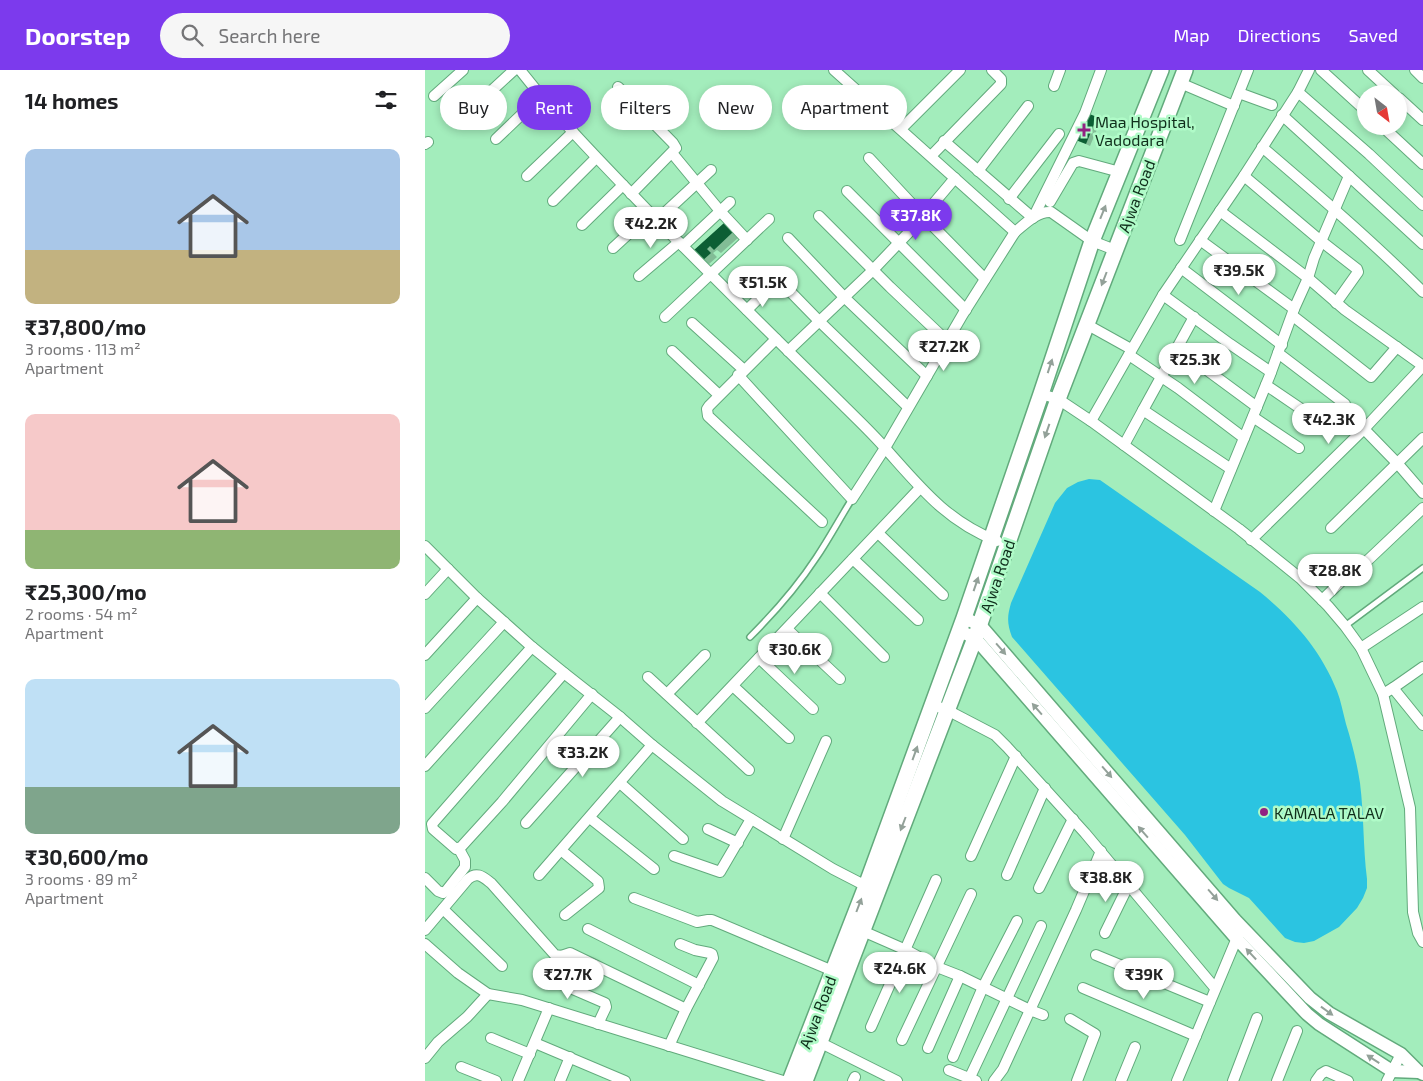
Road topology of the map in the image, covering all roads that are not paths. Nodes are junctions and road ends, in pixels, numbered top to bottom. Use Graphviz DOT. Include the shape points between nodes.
graph roads {
  1 [pos="463,70"];
  2 [pos="514,70"];
  3 [pos="520,70"];
  4 [pos="834,70"];
  5 [pos="960,70"];
  6 [pos="992,70"];
  7 [pos="1060,70"];
  8 [pos="1101,70"];
  9 [pos="1161,70"];
  10 [pos="1248,70"];
  11 [pos="1309,70"];
  12 [pos="1321,70"];
  13 [pos="1368,70"];
  14 [pos="1415,70"];
  15 [pos="1183,76"];
  16 [pos="1423,78"];
  17 [pos="498,85"];
  18 [pos="532,85"];
  19 [pos="851,85"];
  20 [pos="1384,85"];
  21 [pos="1054,86"];
  22 [pos="1297,92"];
  23 [pos="1239,93"];
  24 [pos="434,96"];
  25 [pos="1357,104"];
  26 [pos="1273,105"];
  27 [pos="1407,105"];
  28 [pos="1028,106"];
  29 [pos="1234,106"];
  30 [pos="1282,115"];
  31 [pos="517,119"];
  32 [pos="1423,120"];
  33 [pos="907,124"];
  34 [pos="660,130"];
  35 [pos="901,130"];
  36 [pos="573,132"];
  37 [pos="1059,134"];
  38 [pos="1392,135"];
  39 [pos="496,139"];
  40 [pos="944,141"];
  41 [pos="1262,147"];
  42 [pos="672,153"];
  43 [pos="931,156"];
  44 [pos="596,158"];
  45 [pos="869,158"];
  46 [pos="1423,164"];
  47 [pos="711,170"];
  48 [pos="978,171"];
  49 [pos="1119,172"];
  50 [pos="527,176"];
  51 [pos="1244,176"];
  52 [pos="1349,176"];
  53 [pos="955,178"];
  54 [pos="698,182"];
  55 [pos="623,185"];
  56 [pos="847,191"];
  57 [pos="631,194"];
  58 [pos="1009,199"];
  59 [pos="553,201"];
  60 [pos="730,202"];
  61 [pos="1050,202"];
  62 [pos="1423,205"];
  63 [pos="1334,209"];
  64 [pos="720,211"];
  65 [pos="1220,211"];
  66 [pos="654,216"];
  67 [pos="819,216"];
  68 [pos="923,216"];
  69 [pos="1033,218"];
  70 [pos="769,219"];
  71 [pos="582,225"];
  72 [pos="1015,232"];
  73 [pos="788,238"];
  74 [pos="747,240"];
  75 [pos="1180,240"];
  76 [pos="1201,240"];
  77 [pos="1092,241"];
  78 [pos="1321,241"];
  79 [pos="899,242"];
  80 [pos="681,244"];
  81 [pos="1423,244"];
  82 [pos="613,248"];
  83 [pos="1115,250"];
  84 [pos="1181,268"];
  85 [pos="873,269"];
  86 [pos="711,274"];
  87 [pos="639,276"];
  88 [pos="1308,278"];
  89 [pos="985,279"];
  90 [pos="1423,292"];
  91 [pos="1163,294"];
  92 [pos="845,297"];
  93 [pos="1337,303"];
  94 [pos="747,310"];
  95 [pos="966,310"];
  96 [pos="1293,312"];
  97 [pos="665,317"];
  98 [pos="1194,317"];
  99 [pos="819,321"];
  100 [pos="692,323"];
  101 [pos="1086,324"];
  102 [pos="776,339"];
  103 [pos="947,341"];
  104 [pos="1397,347"];
  105 [pos="1177,348"];
  106 [pos="1280,349"];
  107 [pos="788,350"];
  108 [pos="672,351"];
  109 [pos="1130,352"];
  110 [pos="1271,372"];
  111 [pos="741,373"];
  112 [pos="927,376"];
  113 [pos="1161,376"];
  114 [pos="1266,385"];
  115 [pos="1041,394"];
  116 [pos="719,395"];
  117 [pos="1058,399"];
  118 [pos="1345,404"];
  119 [pos="909,407"];
  120 [pos="1143,410"];
  121 [pos="1255,412"];
  122 [pos="1313,417"];
  123 [pos="1091,421"];
  124 [pos="1364,428"];
  125 [pos="1244,438"];
  126 [pos="1423,438"];
  127 [pos="1124,445"];
  128 [pos="885,448"];
  129 [pos="1299,448"];
  130 [pos="1398,464"];
  131 [pos="1231,470"];
  132 [pos="920,488"];
  133 [pos="1423,492"];
  134 [pos="852,499"];
  135 [pos="1423,508"];
  136 [pos="1214,511"];
  137 [pos="822,522"];
  138 [pos="1331,528"];
  139 [pos="878,533"];
  140 [pos="991,539"];
  141 [pos="1251,540"];
  142 [pos="1007,545"];
  143 [pos="425,546"];
  144 [pos="853,559"];
  145 [pos="1423,568"];
  146 [pos="448,569"];
  147 [pos="820,593"];
  148 [pos="425,594"];
  149 [pos="943,595"];
  150 [pos="477,598"];
  151 [pos="1321,600"];
  152 [pos="1423,607"];
  153 [pos="918,620"];
  154 [pos="504,622"];
  155 [pos="962,625"];
  156 [pos="1345,626"];
  157 [pos="787,629"];
  158 [pos="978,632"];
  159 [pos="750,637"];
  160 [pos="532,647"];
  161 [pos="1361,648"];
  162 [pos="425,655"];
  163 [pos="705,655"];
  164 [pos="884,657"];
  165 [pos="759,658"];
  166 [pos="1423,667"];
  167 [pos="564,673"];
  168 [pos="649,677"];
  169 [pos="841,679"];
  170 [pos="733,686"];
  171 [pos="1393,688"];
  172 [pos="592,694"];
  173 [pos="667,694"];
  174 [pos="1383,694"];
  175 [pos="940,707"];
  176 [pos="425,708"];
  177 [pos="813,709"];
  178 [pos="620,717"];
  179 [pos="697,723"];
  180 [pos="1423,725"];
  181 [pos="789,738"];
  182 [pos="826,741"];
  183 [pos="652,745"];
  184 [pos="1016,756"];
  185 [pos="425,766"];
  186 [pos="749,770"];
  187 [pos="620,783"];
  188 [pos="1045,788"];
  189 [pos="590,818"];
  190 [pos="751,819"];
  191 [pos="1073,819"];
  192 [pos="526,823"];
  193 [pos="708,829"];
  194 [pos="683,839"];
  195 [pos="783,839"];
  196 [pos="737,842"];
  197 [pos="459,848"];
  198 [pos="561,851"];
  199 [pos="1101,851"];
  200 [pos="674,856"];
  201 [pos="971,856"];
  202 [pos="654,869"];
  203 [pos="539,875"];
  204 [pos="1007,875"];
  205 [pos="425,878"];
  206 [pos="936,880"];
  207 [pos="1129,884"];
  208 [pos="866,886"];
  209 [pos="1039,888"];
  210 [pos="971,894"];
  211 [pos="634,898"];
  212 [pos="443,909"];
  213 [pos="565,914"];
  214 [pos="1017,921"];
  215 [pos="1419,924"];
  216 [pos="1041,926"];
  217 [pos="857,928"];
  218 [pos="588,929"];
  219 [pos="425,930"];
  220 [pos="1105,933"];
  221 [pos="1239,933"];
  222 [pos="1423,942"];
  223 [pos="425,944"];
  224 [pos="680,944"];
  225 [pos="906,950"];
  226 [pos="1095,955"];
  227 [pos="502,966"];
  228 [pos="937,966"];
  229 [pos="833,970"];
  230 [pos="545,973"];
  231 [pos="961,976"];
  232 [pos="699,985"];
  233 [pos="983,987"];
  234 [pos="1083,988"];
  235 [pos="1215,988"];
  236 [pos="488,994"];
  237 [pos="1008,999"];
  238 [pos="1210,1002"];
  239 [pos="549,1008"];
  240 [pos="686,1009"];
  241 [pos="1029,1010"];
  242 [pos="1043,1015"];
  243 [pos="1257,1018"];
  244 [pos="1069,1019"];
  245 [pos="598,1024"];
  246 [pos="871,1027"];
  247 [pos="1297,1031"];
  248 [pos="1196,1036"];
  249 [pos="491,1038"];
  250 [pos="814,1039"];
  251 [pos="902,1040"];
  252 [pos="535,1043"];
  253 [pos="669,1046"];
  254 [pos="1135,1047"];
  255 [pos="928,1048"];
  256 [pos="531,1054"];
  257 [pos="1401,1054"];
  258 [pos="570,1057"];
  259 [pos="953,1057"];
  260 [pos="425,1058"];
  261 [pos="461,1067"];
  262 [pos="949,1070"];
  263 [pos="1421,1073"];
  264 [pos="1389,1076"];
  265 [pos="606,1077"];
  266 [pos="974,1078"];
  267 [pos="496,1081"];
  268 [pos="519,1081"];
  269 [pos="560,1081"];
  270 [pos="625,1081"];
  271 [pos="783,1081"];
  272 [pos="790,1081"];
  273 [pos="805,1081"];
  274 [pos="897,1081"];
  275 [pos="994,1081"];
  276 [pos="1077,1081"];
  277 [pos="1121,1081"];
  278 [pos="1177,1081"];
  279 [pos="1233,1081"];
  280 [pos="1277,1081"];
  281 [pos="1316,1081"];
  282 [pos="1348,1081"];
  1 -- 24 [label="street"];
  2 -- 17 [label="street"];
  3 -- 18 [label="street"];
  4 -- 19 [label="street"];
  5 -- 33 [label="street"];
  6 -- 40 [label="street" via="1001,79 1001,84"];
  7 -- 21 [label="street"];
  8 -- 69 [label="street" via="1085,113"];
  9 -- 49 [label="main road, Ajwa Road"];
  10 -- 23 [label="street"];
  11 -- 22 [label="street"];
  12 -- 25 [label="street"];
  13 -- 20 [label="street"];
  14 -- 16 [label="street"];
  15 -- 29 [label="street"];
  15 -- 83 [label="main road, Ajwa Road"];
  22 -- 30 [label="street"];
  22 -- 62 [label="street"];
  23 -- 26 [label="street"];
  23 -- 29 [label="street"];
  27 -- 32 [label="street"];
  28 -- 48 [label="street"];
  29 -- 75 [label="street"];
  30 -- 41 [label="street"];
  30 -- 52 [label="street"];
  31 -- 39 [label="street"];
  34 -- 42 [label="street" via="676,148"];
  35 -- 43 [label="street"];
  36 -- 44 [label="street"];
  36 -- 50 [label="street"];
  37 -- 58 [label="street"];
  38 -- 46 [label="street"];
  40 -- 43 [label="street"];
  40 -- 48 [label="street"];
  41 -- 51 [label="street"];
  41 -- 63 [label="street"];
  42 -- 54 [label="street"];
  42 -- 57 [label="street"];
  43 -- 53 [label="street"];
  44 -- 55 [label="street"];
  44 -- 59 [label="street"];
  45 -- 68 [label="street"];
  47 -- 54 [label="street"];
  48 -- 58 [label="street"];
  49 -- 61 [label="street" via="1076,161"];
  77 -- 49 [label="main road, Ajwa Road, one-way"];
  51 -- 65 [label="street"];
  51 -- 78 [label="street"];
  52 -- 63 [label="street"];
  52 -- 81 [label="street"];
  53 -- 68 [label="street"];
  53 -- 72 [label="street"];
  54 -- 64 [label="street"];
  54 -- 66 [label="street"];
  55 -- 57 [label="street"];
  55 -- 71 [label="street"];
  56 -- 79 [label="street"];
  57 -- 66 [label="street"];
  58 -- 69 [label="street"];
  60 -- 64 [label="street"];
  63 -- 78 [label="street"];
  63 -- 90 [label="street"];
  64 -- 74 [label="street"];
  64 -- 80 [label="street"];
  65 -- 76 [label="street"];
  65 -- 88 [label="street"];
  66 -- 80 [label="street"];
  66 -- 82 [label="street"];
  67 -- 85 [label="street"];
  68 -- 79 [label="street"];
  68 -- 89 [label="street"];
  69 -- 72 [label="street"];
  69 -- 77 [label="street" via="1045,211 1051,212"];
  70 -- 74 [label="street"];
  72 -- 89 [label="street"];
  73 -- 92 [label="street"];
  74 -- 86 [label="street"];
  76 -- 84 [label="street"];
  76 -- 96 [label="street"];
  77 -- 83 [label="street"];
  115 -- 77 [label="main road, Ajwa Road, one-way"];
  78 -- 88 [label="street"];
  78 -- 93 [label="street" via="1357,268"];
  79 -- 85 [label="street"];
  79 -- 95 [label="street"];
  80 -- 86 [label="street"];
  80 -- 87 [label="street"];
  83 -- 101 [label="main road, Ajwa Road, one-way"];
  84 -- 91 [label="street"];
  84 -- 106 [label="street"];
  85 -- 92 [label="street"];
  85 -- 103 [label="street"];
  86 -- 94 [label="street"];
  86 -- 97 [label="street"];
  88 -- 93 [label="street"];
  88 -- 96 [label="street"];
  89 -- 95 [label="street"];
  91 -- 98 [label="street"];
  91 -- 109 [label="street"];
  92 -- 99 [label="street"];
  92 -- 112 [label="street"];
  93 -- 104 [label="street"];
  94 -- 99 [label="street" via="778,279"];
  94 -- 102 [label="street"];
  95 -- 103 [label="street"];
  96 -- 104 [label="street" via="1371,376"];
  96 -- 106 [label="street"];
  98 -- 105 [label="street"];
  98 -- 110 [label="street"];
  99 -- 107 [label="street"];
  99 -- 119 [label="street"];
  100 -- 111 [label="street"];
  101 -- 109 [label="street"];
  101 -- 117 [label="main road, Ajwa Road"];
  102 -- 107 [label="street"];
  102 -- 111 [label="street"];
  103 -- 112 [label="street"];
  104 -- 124 [label="street" via="1423,366"];
  105 -- 113 [label="street"];
  105 -- 121 [label="street"];
  106 -- 110 [label="street"];
  106 -- 118 [label="street"];
  107 -- 128 [label="street"];
  108 -- 116 [label="street"];
  109 -- 113 [label="street"];
  109 -- 123 [label="street"];
  110 -- 114 [label="street"];
  111 -- 116 [label="street"];
  111 -- 134 [label="street"];
  112 -- 119 [label="street"];
  113 -- 120 [label="street"];
  113 -- 125 [label="street"];
  114 -- 121 [label="street"];
  114 -- 122 [label="street"];
  115 -- 117 [label="street"];
  115 -- 140 [label="main road, Ajwa Road"];
  116 -- 137 [label="street" via="709,406 709,416"];
  117 -- 123 [label="street"];
  117 -- 142 [label="main road, Ajwa Road, one-way"];
  119 -- 128 [label="street"];
  120 -- 127 [label="street"];
  120 -- 131 [label="street"];
  121 -- 125 [label="street"];
  121 -- 129 [label="street"];
  123 -- 127 [label="street"];
  124 -- 130 [label="street"];
  124 -- 141 [label="street"];
  125 -- 131 [label="street"];
  126 -- 130 [label="street"];
  127 -- 136 [label="street"];
  128 -- 132 [label="street"];
  128 -- 134 [label="street"];
  130 -- 133 [label="street"];
  130 -- 138 [label="street"];
  131 -- 136 [label="street"];
  132 -- 139 [label="street"];
  132 -- 140 [label="street" via="946,513"];
  134 -- 159 [label="lane" via="815,559"];
  135 -- 151 [label="street"];
  136 -- 141 [label="street"];
  139 -- 144 [label="street"];
  139 -- 149 [label="street"];
  140 -- 142 [label="street"];
  155 -- 140 [label="main road, Ajwa Road, one-way"];
  141 -- 151 [label="street" via="1300,578"];
  142 -- 158 [label="main road, Ajwa Road"];
  143 -- 146 [label="street"];
  144 -- 147 [label="street"];
  144 -- 153 [label="street"];
  145 -- 156 [label="lane"];
  146 -- 148 [label="street"];
  146 -- 150 [label="street"];
  147 -- 157 [label="street"];
  147 -- 164 [label="street"];
  150 -- 154 [label="street"];
  150 -- 162 [label="street"];
  151 -- 156 [label="street"];
  152 -- 161 [label="street"];
  154 -- 160 [label="street"];
  154 -- 176 [label="street"];
  155 -- 158 [label="street"];
  155 -- 175 [label="main road, Ajwa Road"];
  156 -- 161 [label="street"];
  157 -- 165 [label="street"];
  157 -- 169 [label="street"];
  158 -- 175 [label="main road, Ajwa Road"];
  158 -- 221 [label="street"];
  160 -- 167 [label="street"];
  160 -- 185 [label="street"];
  161 -- 174 [label="street"];
  163 -- 173 [label="street"];
  165 -- 170 [label="street"];
  165 -- 177 [label="street"];
  166 -- 171 [label="street"];
  167 -- 172 [label="street"];
  167 -- 197 [label="street" via="432,824 433,829"];
  168 -- 173 [label="street"];
  170 -- 179 [label="street"];
  170 -- 181 [label="street"];
  171 -- 174 [label="street"];
  171 -- 180 [label="street"];
  172 -- 178 [label="street"];
  172 -- 197 [label="street"];
  173 -- 179 [label="street"];
  174 -- 215 [label="street" via="1410,808 1413,912"];
  175 -- 184 [label="street" via="995,735"];
  208 -- 175 [label="main road, Ajwa Road, one-way"];
  175 -- 217 [label="main road, Ajwa Road, one-way"];
  178 -- 183 [label="street"];
  178 -- 192 [label="street"];
  179 -- 186 [label="street"];
  182 -- 195 [label="street"];
  183 -- 187 [label="street"];
  183 -- 190 [label="street" via="722,801"];
  184 -- 188 [label="street"];
  184 -- 201 [label="street"];
  187 -- 189 [label="street"];
  187 -- 194 [label="street"];
  188 -- 191 [label="street"];
  188 -- 204 [label="street"];
  189 -- 198 [label="street"];
  189 -- 202 [label="street"];
  190 -- 195 [label="street"];
  190 -- 196 [label="street"];
  191 -- 199 [label="street"];
  191 -- 209 [label="street"];
  193 -- 196 [label="street"];
  195 -- 208 [label="street"];
  196 -- 200 [label="street" via="720,872"];
  197 -- 205 [label="street" via="465,867 446,891 441,893"];
  198 -- 203 [label="street"];
  198 -- 213 [label="street" via="600,885"];
  199 -- 207 [label="street"];
  199 -- 241 [label="street"];
  206 -- 225 [label="street"];
  207 -- 220 [label="street"];
  207 -- 235 [label="street"];
  217 -- 208 [label="main road, Ajwa Road, one-way"];
  210 -- 228 [label="street"];
  211 -- 229 [label="street" via="697,922 712,920"];
  212 -- 219 [label="street"];
  212 -- 227 [label="street"];
  212 -- 240 [label="street" via="468,879 475,874 480,875 491,883 555,955 570,953"];
  214 -- 233 [label="street"];
  215 -- 222 [label="street" via="1418,934"];
  216 -- 237 [label="street"];
  217 -- 225 [label="street"];
  217 -- 229 [label="main road, Ajwa Road"];
  217 -- 250 [label="main road, Ajwa Road"];
  218 -- 232 [label="street"];
  221 -- 235 [label="street"];
  221 -- 257 [label="street, one-way" via="1329,1013"];
  264 -- 221 [label="street, one-way" via="1307,1014"];
  223 -- 236 [label="street"];
  224 -- 232 [label="street" via="713,956"];
  225 -- 228 [label="street"];
  225 -- 246 [label="street"];
  226 -- 238 [label="street"];
  228 -- 231 [label="street"];
  228 -- 251 [label="street"];
  229 -- 250 [label="main road, Ajwa Road"];
  230 -- 245 [label="street" via="561,984 605,1002 607,1005"];
  231 -- 233 [label="street"];
  231 -- 255 [label="street"];
  232 -- 240 [label="street"];
  233 -- 237 [label="street"];
  233 -- 259 [label="street"];
  234 -- 248 [label="street"];
  235 -- 238 [label="street"];
  236 -- 239 [label="street"];
  236 -- 260 [label="street"];
  237 -- 241 [label="street"];
  237 -- 266 [label="street"];
  238 -- 248 [label="street"];
  239 -- 245 [label="street"];
  239 -- 252 [label="street"];
  240 -- 253 [label="street"];
  241 -- 242 [label="street"];
  241 -- 275 [label="street" via="1003,1069"];
  243 -- 279 [label="street"];
  244 -- 276 [label="street" via="1095,1034"];
  245 -- 253 [label="street"];
  247 -- 280 [label="street"];
  248 -- 278 [label="street"];
  249 -- 256 [label="street"];
  250 -- 272 [label="main road, Ajwa Road"];
  250 -- 273 [label="main road, Ajwa Road"];
  250 -- 274 [label="street"];
  252 -- 256 [label="street"];
  252 -- 258 [label="street"];
  253 -- 271 [label="street"];
  254 -- 277 [label="street"];
  256 -- 268 [label="street"];
  257 -- 263 [label="street"];
  257 -- 264 [label="street"];
  258 -- 265 [label="street"];
  258 -- 269 [label="street"];
  261 -- 267 [label="street"];
  262 -- 266 [label="street"];
  263 -- 264 [label="street"];
  265 -- 270 [label="street"];
  281 -- 282 [label="street" via="1327,1072"];
}
